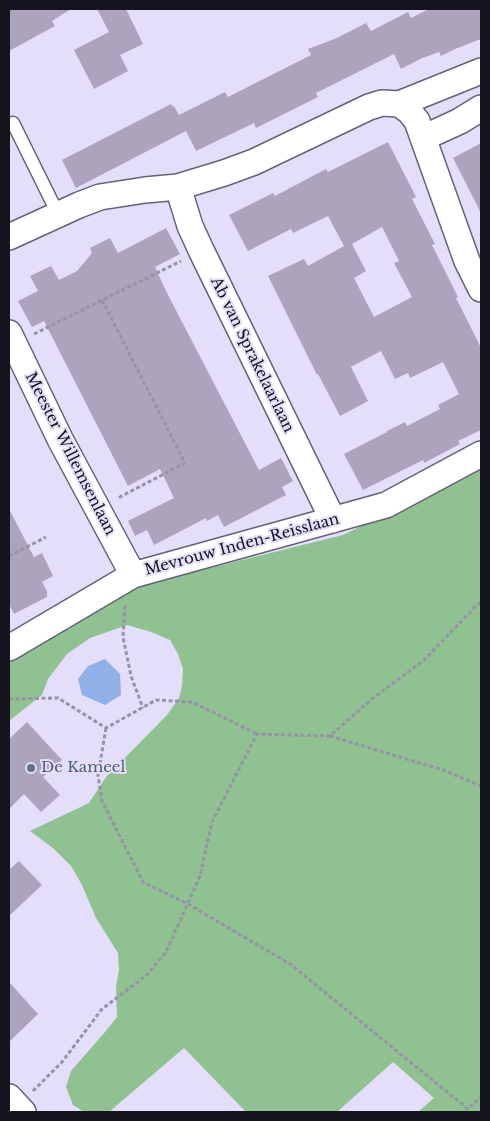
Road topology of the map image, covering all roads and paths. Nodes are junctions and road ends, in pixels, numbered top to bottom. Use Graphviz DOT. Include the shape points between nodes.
graph roads {
  1 [pos="481,71"];
  2 [pos="399,104"];
  3 [pos="481,108"];
  4 [pos="13,123"];
  5 [pos="423,138"];
  6 [pos="178,187"];
  7 [pos="58,214"];
  8 [pos="9,237"];
  9 [pos="201,250"];
  10 [pos="481,289"];
  11 [pos="102,300"];
  12 [pos="12,338"];
  13 [pos="481,454"];
  14 [pos="98,508"];
  15 [pos="333,520"];
  16 [pos="46,538"];
  17 [pos="9,556"];
  18 [pos="133,575"];
  19 [pos="481,602"];
  20 [pos="9,648"];
  21 [pos="9,698"];
  22 [pos="143,708"];
  23 [pos="106,728"];
  24 [pos="257,734"];
  25 [pos="330,736"];
  26 [pos="481,786"];
  27 [pos="188,904"];
  28 [pos="481,1097"];
  29 [pos="16,1106"];
  1 -- 2 [label="street"];
  2 -- 5 [label="street" via="417,121"];
  2 -- 6 [label="street" via="369,107 254,162"];
  3 -- 5 [label="street"];
  4 -- 7 [label="lane"];
  5 -- 10 [label="street" via="467,261"];
  6 -- 7 [label="street" via="100,197"];
  6 -- 9 [label="street, Ab van Sprakelaarlaan"];
  7 -- 8 [label="street"];
  9 -- 11 [label="path"];
  9 -- 15 [label="street, Ab van Sprakelaarlaan"];
  11 -- 12 [label="path"];
  11 -- 14 [label="path" via="185,463"];
  12 -- 14 [label="street, Meester Willemsenlaan" via="60,439"];
  13 -- 15 [label="street, Mevrouw Inden-Reisslaan" via="386,505"];
  14 -- 18 [label="street, Meester Willemsenlaan"];
  15 -- 18 [label="street, Mevrouw Inden-Reisslaan"];
  16 -- 17 [label="path"];
  18 -- 20 [label="street, Mevrouw Inden-Reisslaan"];
  18 -- 22 [label="path" via="125,603 123,637 131,676"];
  19 -- 25 [label="path" via="423,661 373,698"];
  21 -- 23 [label="path" via="58,698"];
  22 -- 23 [label="path"];
  22 -- 24 [label="path" via="156,700 192,702"];
  23 -- 27 [label="path" via="98,775 102,801 144,882"];
  24 -- 25 [label="path"];
  24 -- 27 [label="path" via="212,822 200,876"];
  25 -- 26 [label="path" via="444,770"];
  27 -- 28 [label="path" via="290,964 468,1109"];
  27 -- 29 [label="path" via="166,952 146,975 102,1009 62,1062"];
}
